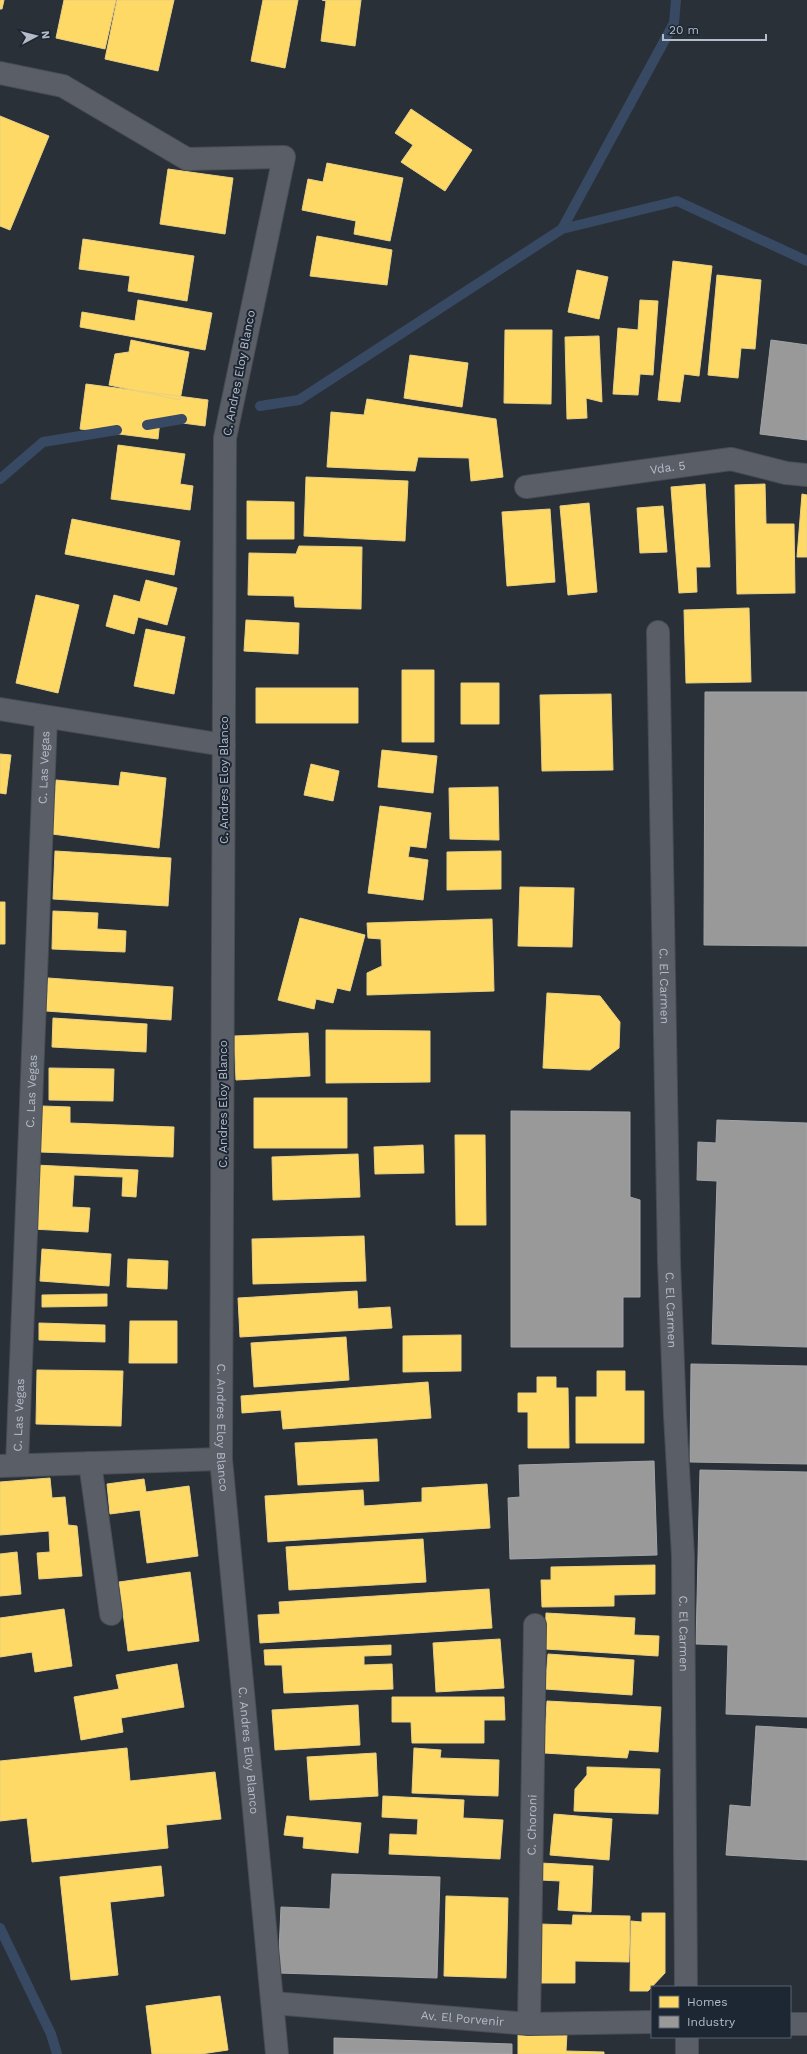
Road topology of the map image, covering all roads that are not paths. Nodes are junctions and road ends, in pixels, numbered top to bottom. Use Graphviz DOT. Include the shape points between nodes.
graph roads {
  1 [pos="0,73"];
  2 [pos="807,475"];
  3 [pos="526,487"];
  4 [pos="658,632"];
  5 [pos="0,709"];
  6 [pos="46,717"];
  7 [pos="224,745"];
  8 [pos="221,1459"];
  9 [pos="90,1464"];
  10 [pos="9,1466"];
  11 [pos="111,1614"];
  12 [pos="535,1625"];
  13 [pos="686,1986"];
  14 [pos="273,2003"];
  15 [pos="651,2022"];
  16 [pos="529,2024"];
  17 [pos="791,2024"];
  18 [pos="807,2024"];
  19 [pos="687,2038"];
  20 [pos="276,2054"];
  21 [pos="687,2054"];
  1 -- 7 [label="street, C. Andres Eloy Blanco" via="63,86 187,159 284,157 225,438"];
  2 -- 3 [label="street, Vda. 5" via="786,473 731,459"];
  4 -- 13 [label="street, C. El Carmen" via="669,1262 683,1556"];
  5 -- 6 [label="street"];
  6 -- 7 [label="street"];
  6 -- 10 [label="street, C. Las Vegas"];
  7 -- 8 [label="street, C. Andres Eloy Blanco"];
  8 -- 9 [label="street"];
  8 -- 14 [label="street, C. Andres Eloy Blanco"];
  9 -- 10 [label="street"];
  9 -- 11 [label="street"];
  12 -- 16 [label="street, C. Choroni"];
  14 -- 16 [label="street, Av. El Porvenir"];
  14 -- 20 [label="street, C. Andres Eloy Blanco"];
  15 -- 16 [label="street, Av. El Porvenir"];
  17 -- 18 [label="street"];
  19 -- 21 [label="street"];
}
